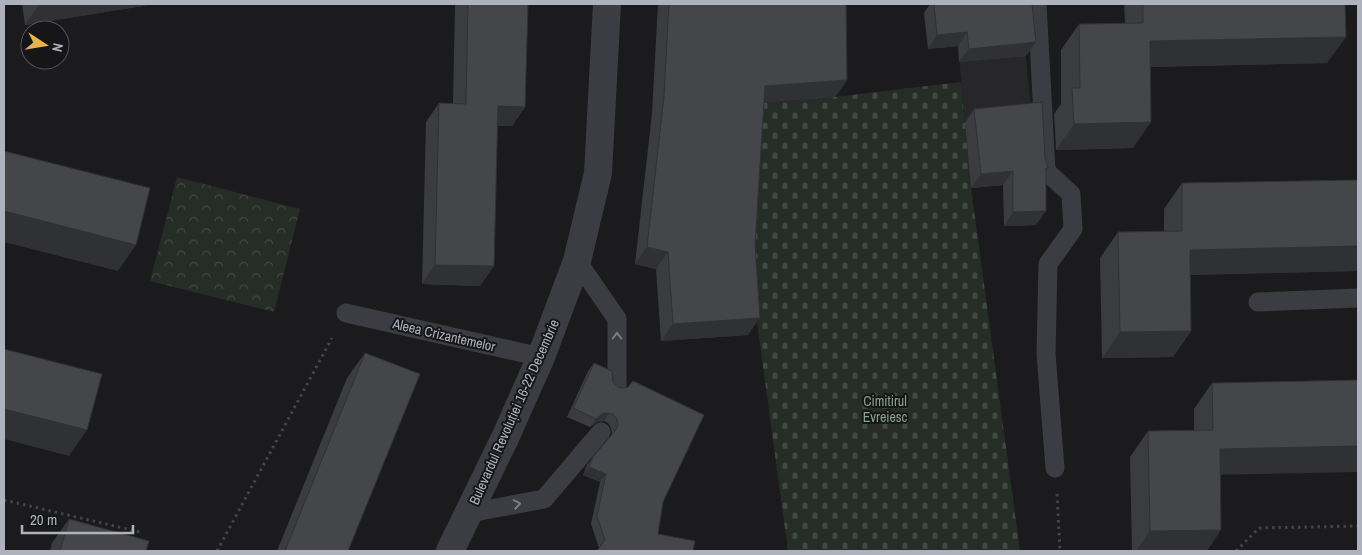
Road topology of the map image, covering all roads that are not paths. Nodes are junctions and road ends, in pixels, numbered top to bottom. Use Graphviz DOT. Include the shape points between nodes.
graph roads {
  1 [pos="607,4"];
  2 [pos="1037,4"];
  3 [pos="578,261"];
  4 [pos="1358,298"];
  5 [pos="1258,302"];
  6 [pos="346,313"];
  7 [pos="542,356"];
  8 [pos="617,385"];
  9 [pos="601,432"];
  10 [pos="1055,468"];
  11 [pos="469,512"];
  12 [pos="450,551"];
  1 -- 3 [label="street, Bulevardul Revoluției 16-22 Decembrie" via="598,173"];
  2 -- 10 [label="lane" via="1046,171 1071,194 1074,229 1048,264 1046,354"];
  3 -- 7 [label="street, Bulevardul Revoluției 16-22 Decembrie"];
  8 -- 3 [label="lane, one-way" via="617,319"];
  4 -- 5 [label="lane"];
  6 -- 7 [label="lane, Aleea Crizantemelor"];
  7 -- 11 [label="street, Bulevardul Revoluției 16-22 Decembrie"];
  11 -- 9 [label="lane, one-way" via="544,500"];
  11 -- 12 [label="street, Bulevardul Revoluției 16-22 Decembrie"];
}
